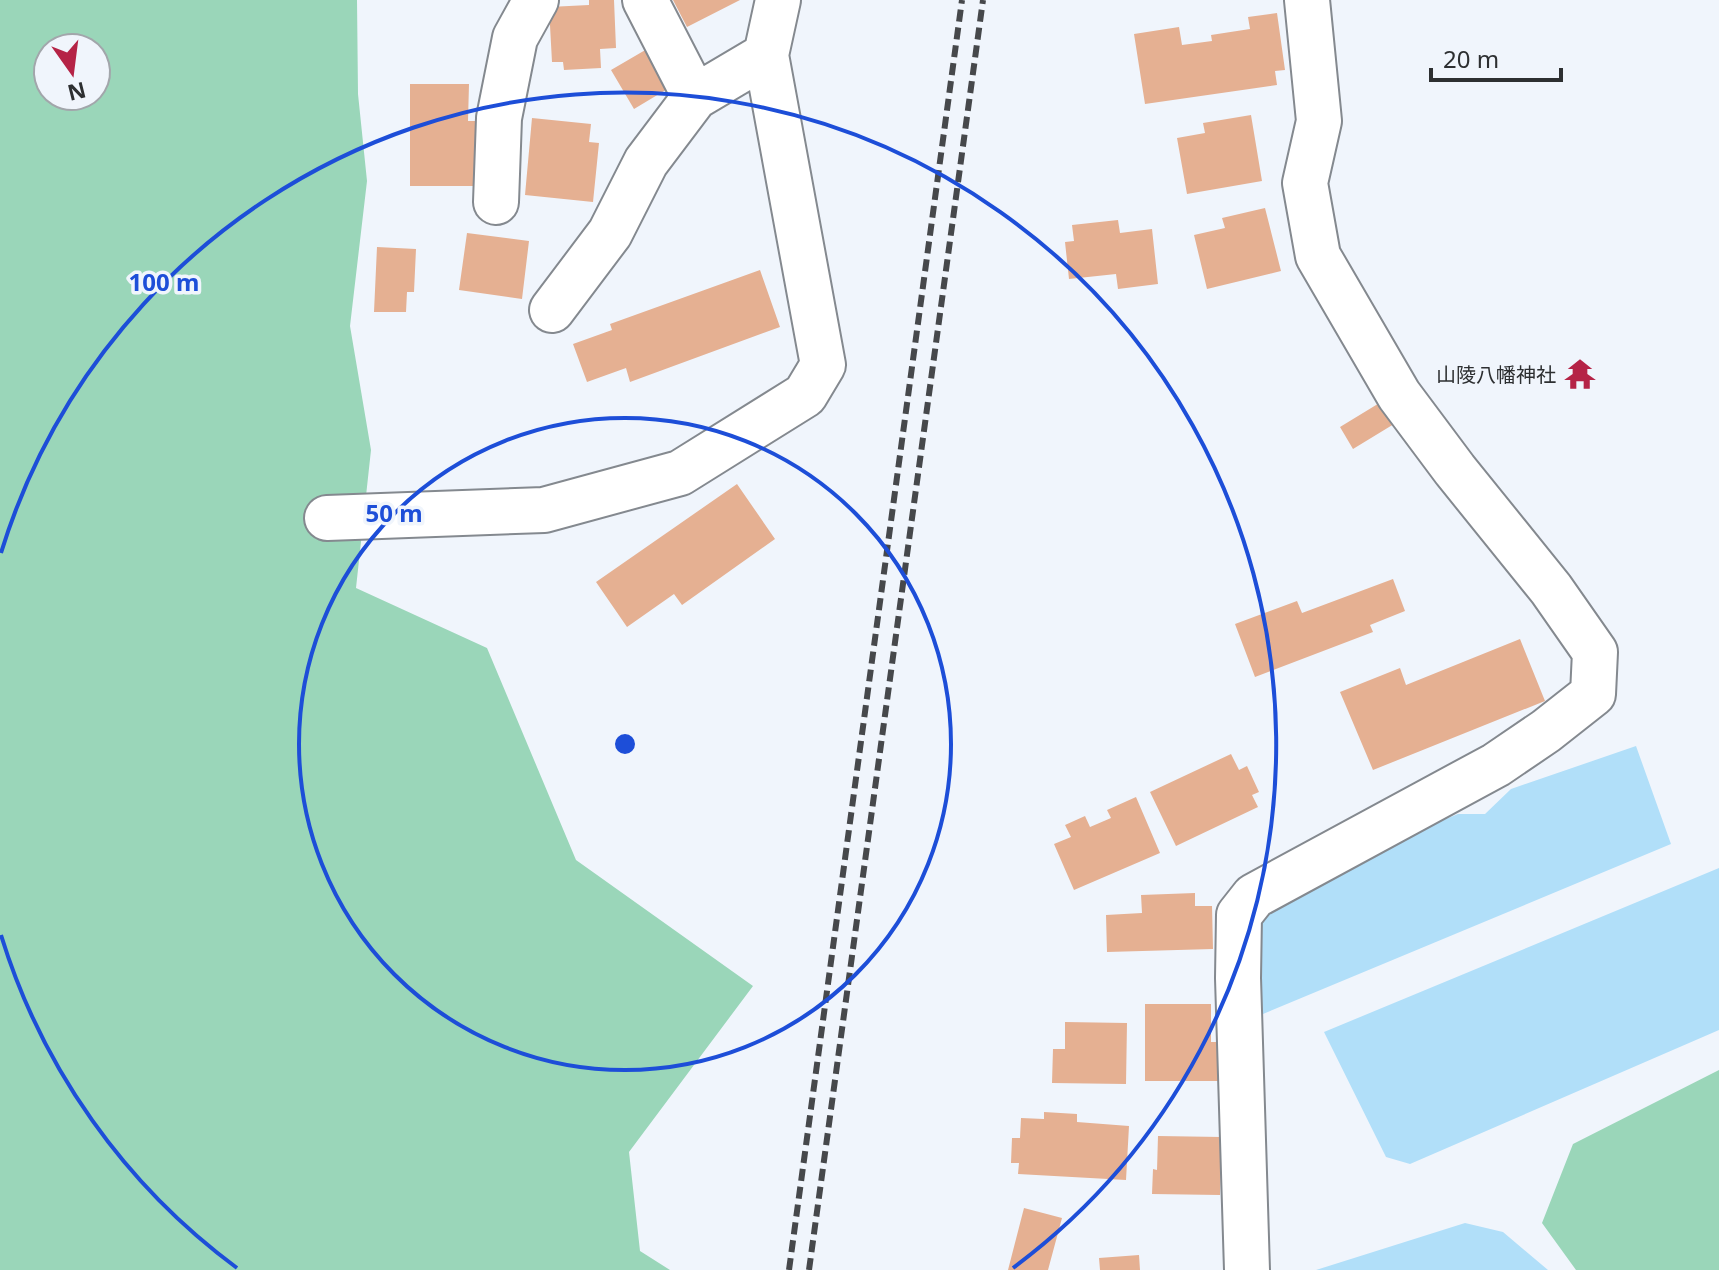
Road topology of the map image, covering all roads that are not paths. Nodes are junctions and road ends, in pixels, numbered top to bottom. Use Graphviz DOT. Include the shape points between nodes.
graph roads {
  1 [pos="536,0"];
  2 [pos="645,0"];
  3 [pos="778,0"];
  4 [pos="1307,0"];
  5 [pos="766,55"];
  6 [pos="695,97"];
  7 [pos="496,202"];
  8 [pos="552,310"];
  9 [pos="327,518"];
  10 [pos="1247,1270"];
  1 -- 7 [label="street" via="515,38 499,118"];
  2 -- 6 [label="street"];
  3 -- 5 [label="street"];
  4 -- 10 [label="street" via="1319,121 1305,183 1318,256 1399,395 1595,652 1593,694 1546,731 1496,765 1254,896 1239,915"];
  5 -- 6 [label="street"];
  5 -- 9 [label="street" via="823,365 805,395 680,473 544,510"];
  6 -- 8 [label="street" via="646,162 610,233"];
}
